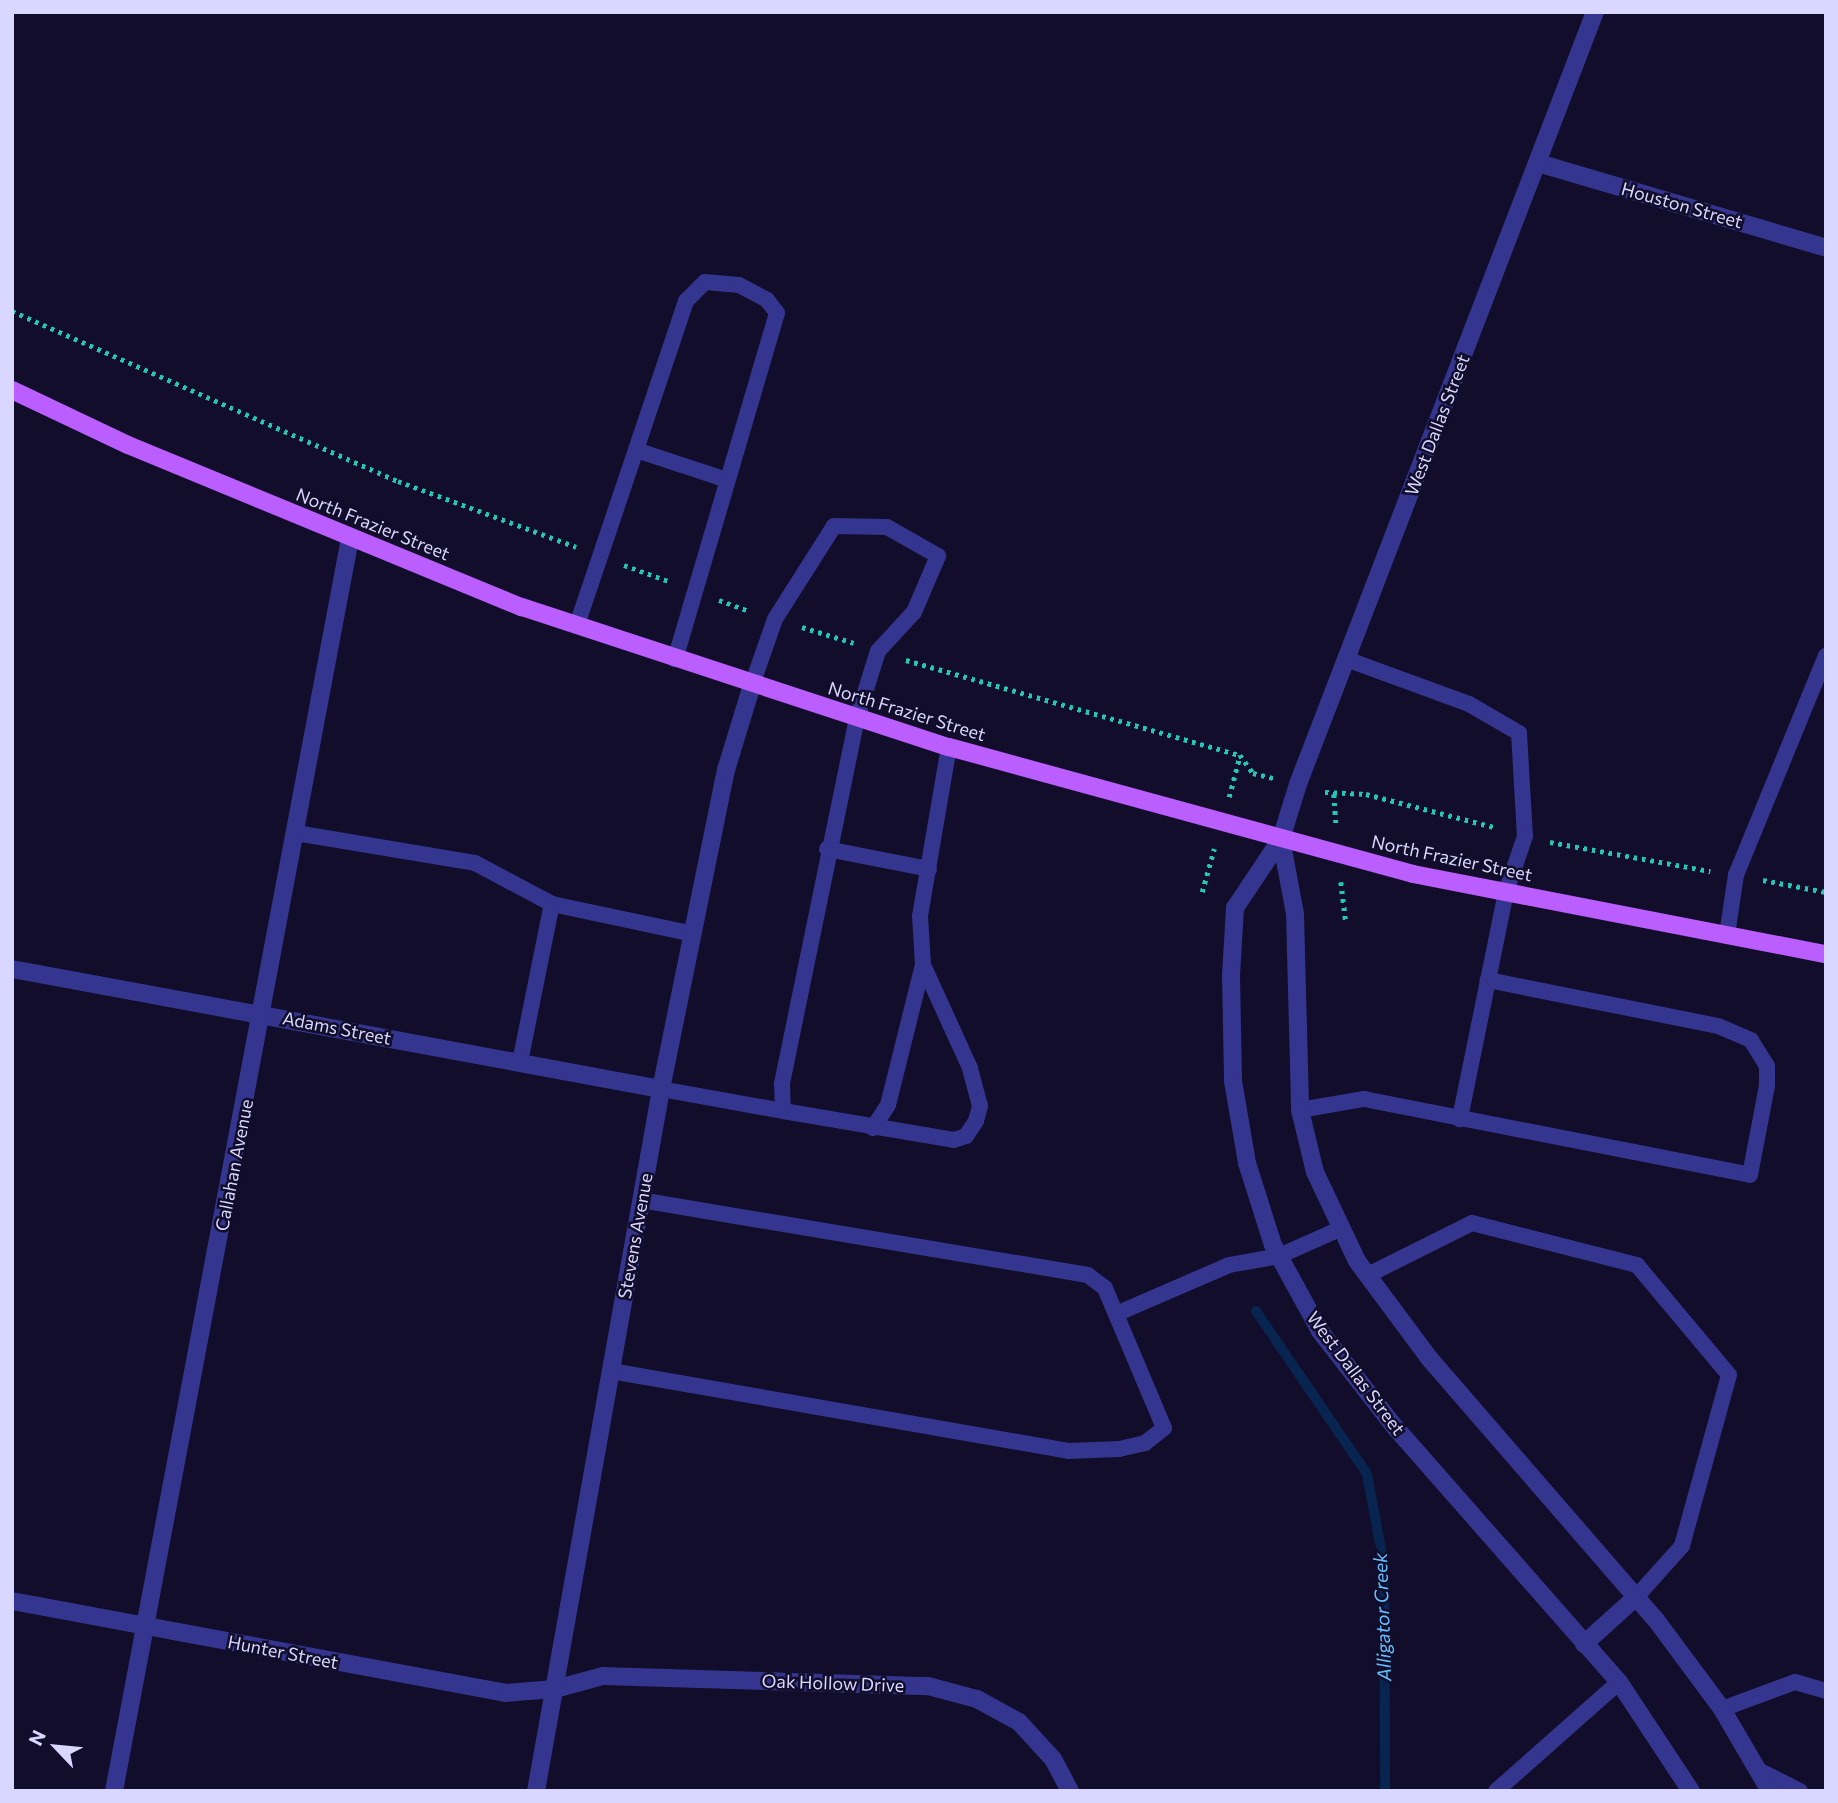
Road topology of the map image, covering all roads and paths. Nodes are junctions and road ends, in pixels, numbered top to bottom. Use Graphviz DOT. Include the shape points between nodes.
graph roads {
  1 [pos="1595,12"];
  2 [pos="1538,163"];
  3 [pos="1826,248"];
  4 [pos="12,390"];
  5 [pos="636,450"];
  6 [pos="727,480"];
  7 [pos="350,539"];
  8 [pos="577,625"];
  9 [pos="1826,656"];
  10 [pos="675,659"];
  11 [pos="1346,659"];
  12 [pos="752,685"];
  13 [pos="857,718"];
  14 [pos="949,747"];
  15 [pos="296,833"];
  16 [pos="1281,839"];
  17 [pos="827,849"];
  18 [pos="929,869"];
  19 [pos="1506,892"];
  20 [pos="552,904"];
  21 [pos="693,934"];
  22 [pos="1727,934"];
  23 [pos="1826,954"];
  24 [pos="923,965"];
  25 [pos="12,969"];
  26 [pos="1488,980"];
  27 [pos="263,1014"];
  28 [pos="520,1062"];
  29 [pos="661,1089"];
  30 [pos="1300,1110"];
  31 [pos="783,1111"];
  32 [pos="1460,1119"];
  33 [pos="873,1128"];
  34 [pos="641,1200"];
  35 [pos="1342,1228"];
  36 [pos="1279,1256"];
  37 [pos="1368,1275"];
  38 [pos="1116,1314"];
  39 [pos="611,1371"];
  40 [pos="1636,1597"];
  41 [pos="12,1601"];
  42 [pos="144,1626"];
  43 [pos="1584,1644"];
  44 [pos="1619,1682"];
  45 [pos="555,1689"];
  46 [pos="1826,1691"];
  47 [pos="1721,1709"];
  48 [pos="1758,1770"];
  49 [pos="114,1791"];
  50 [pos="536,1791"];
  51 [pos="1070,1791"];
  52 [pos="1496,1791"];
  53 [pos="1690,1791"];
  54 [pos="1770,1791"];
  55 [pos="1800,1791"];
  1 -- 2 [label="street, West Dallas Street"];
  2 -- 3 [label="street, Houston Street"];
  2 -- 11 [label="street, West Dallas Street"];
  4 -- 7 [label="main road, North Frazier Street" via="128,445"];
  5 -- 6 [label="lane"];
  5 -- 6 [label="lane" via="686,301 705,282 739,285 767,300 777,313"];
  5 -- 8 [label="lane"];
  6 -- 10 [label="lane"];
  7 -- 8 [label="main road, North Frazier Street"];
  7 -- 15 [label="street, Callahan Avenue"];
  8 -- 10 [label="main road, North Frazier Street"];
  9 -- 22 [label="lane" via="1736,876"];
  10 -- 12 [label="main road, North Frazier Street"];
  11 -- 16 [label="street, West Dallas Street"];
  11 -- 19 [label="lane" via="1469,704 1519,733 1525,836"];
  12 -- 13 [label="main road, North Frazier Street"];
  12 -- 13 [label="lane" via="775,619 834,526 887,527 938,556 914,612 878,651"];
  12 -- 21 [label="street, Stevens Avenue" via="726,770"];
  13 -- 14 [label="main road, North Frazier Street"];
  13 -- 17 [label="lane"];
  14 -- 16 [label="main road, North Frazier Street"];
  14 -- 18 [label="lane"];
  15 -- 20 [label="lane" via="475,863"];
  15 -- 27 [label="street, Callahan Avenue"];
  16 -- 19 [label="main road, North Frazier Street" via="1413,874"];
  16 -- 30 [label="street" via="1296,914"];
  16 -- 36 [label="street, West Dallas Street" via="1236,908 1231,975 1233,1081 1247,1163"];
  17 -- 18 [label="lane"];
  17 -- 31 [label="lane" via="782,1084"];
  18 -- 24 [label="lane" via="920,916"];
  19 -- 22 [label="main road, North Frazier Street"];
  19 -- 26 [label="lane"];
  20 -- 21 [label="lane"];
  20 -- 28 [label="lane"];
  21 -- 29 [label="street, Stevens Avenue"];
  22 -- 23 [label="main road, North Frazier Street"];
  24 -- 33 [label="lane" via="888,1105"];
  24 -- 33 [label="lane" via="970,1068 980,1106 976,1121 966,1136 954,1140"];
  25 -- 27 [label="street, Adams Street"];
  26 -- 32 [label="lane"];
  26 -- 32 [label="lane" via="1718,1026 1751,1040 1767,1066 1751,1175"];
  27 -- 28 [label="street, Adams Street"];
  27 -- 42 [label="street, Callahan Avenue"];
  28 -- 29 [label="street, Adams Street"];
  29 -- 31 [label="lane"];
  29 -- 34 [label="street, Stevens Avenue"];
  30 -- 32 [label="lane" via="1364,1099"];
  30 -- 35 [label="street" via="1315,1172"];
  31 -- 33 [label="lane"];
  34 -- 38 [label="lane" via="1088,1275 1105,1288"];
  34 -- 39 [label="street, Stevens Avenue"];
  35 -- 36 [label="lane"];
  35 -- 37 [label="street"];
  36 -- 38 [label="lane" via="1229,1265"];
  36 -- 43 [label="street, West Dallas Street" via="1321,1331 1394,1426"];
  37 -- 40 [label="street" via="1429,1358"];
  37 -- 40 [label="lane" via="1472,1223 1637,1265 1729,1375 1682,1546"];
  38 -- 39 [label="lane" via="1164,1428 1145,1443 1119,1449 1068,1451"];
  39 -- 45 [label="street, Stevens Avenue"];
  40 -- 43 [label="street"];
  40 -- 47 [label="street"];
  41 -- 42 [label="street, Hunter Street"];
  42 -- 45 [label="street, Hunter Street" via="506,1693"];
  42 -- 49 [label="street, Callahan Avenue"];
  43 -- 44 [label="street, West Dallas Street"];
  44 -- 52 [label="lane"];
  44 -- 53 [label="street, West Dallas Street"];
  45 -- 50 [label="street, Stevens Avenue"];
  45 -- 51 [label="street, Oak Hollow Drive" via="603,1676 928,1686 976,1699 1019,1722 1054,1759"];
  46 -- 47 [label="lane" via="1795,1682"];
  47 -- 48 [label="street"];
  48 -- 54 [label="street"];
  48 -- 55 [label="lane"];
}
